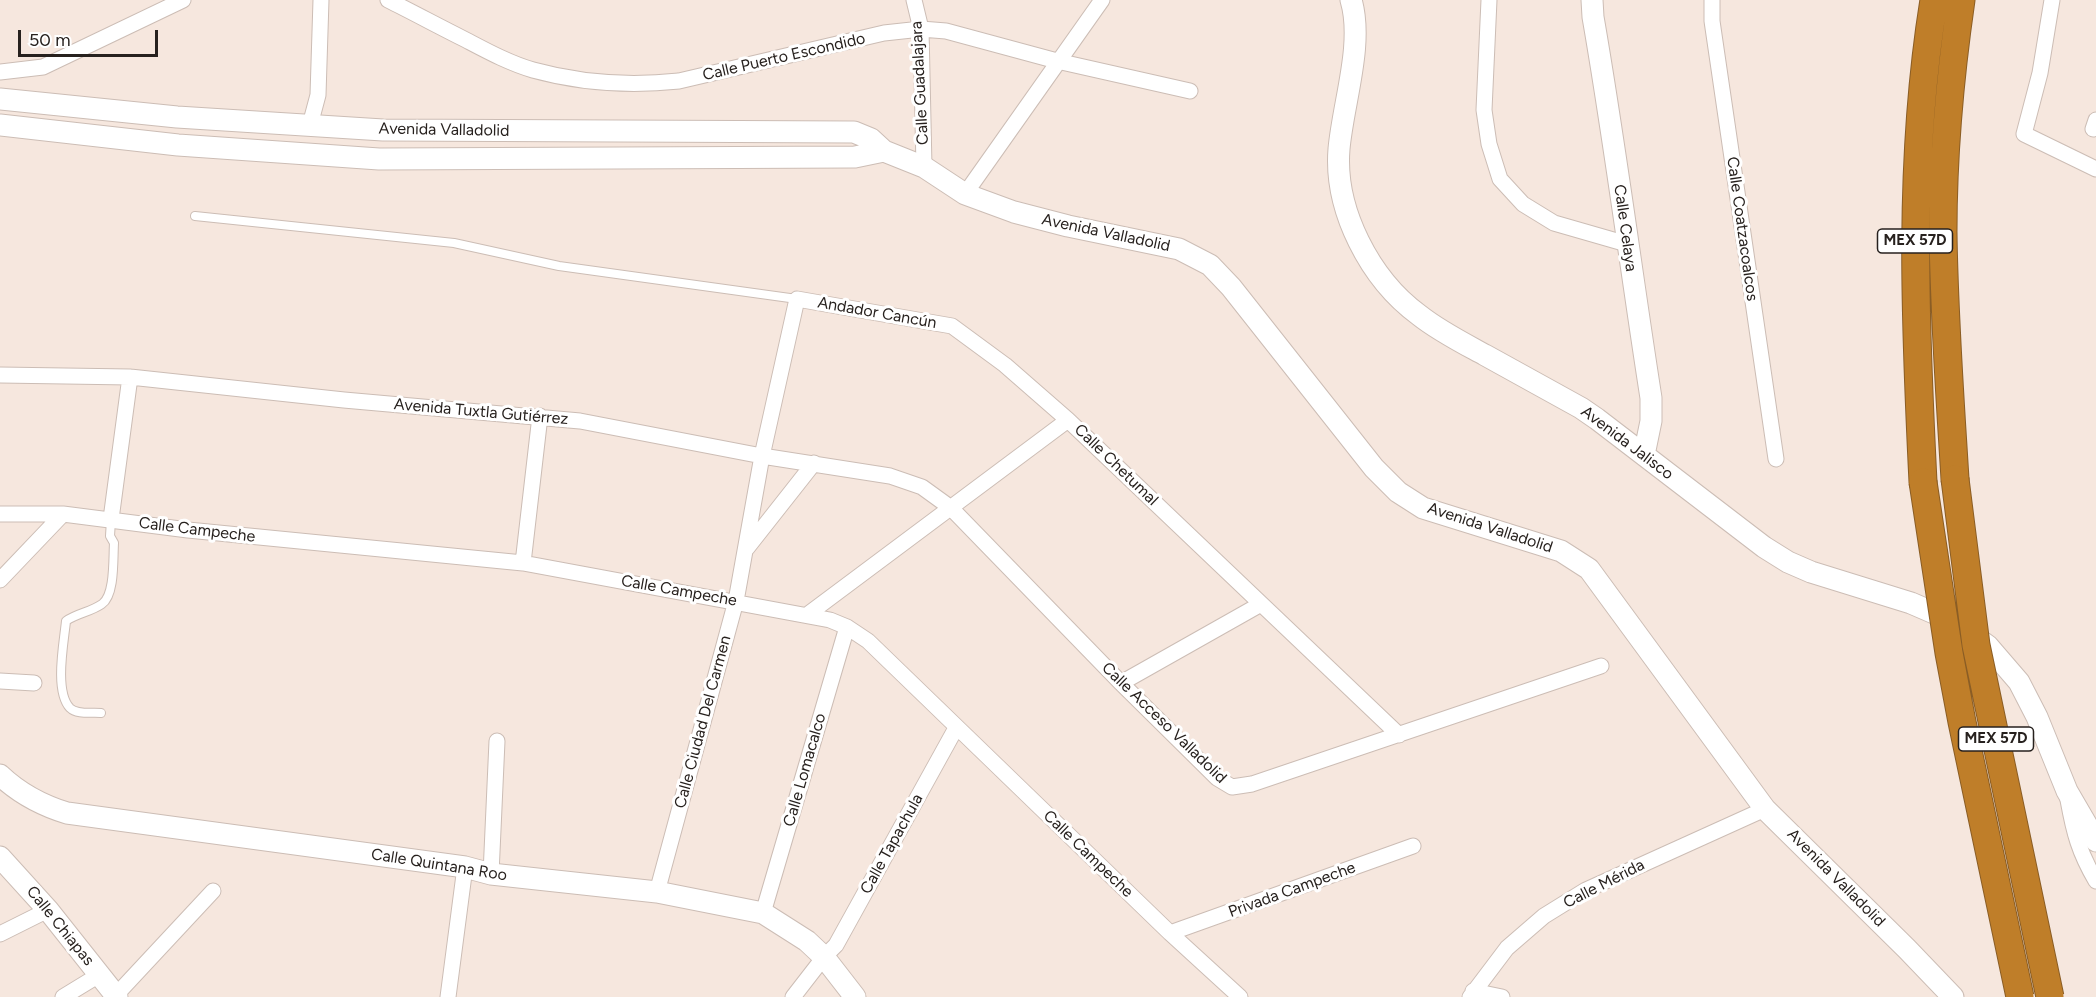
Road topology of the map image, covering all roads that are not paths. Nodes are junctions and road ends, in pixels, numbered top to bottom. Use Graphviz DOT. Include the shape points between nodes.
graph roads {
  1 [pos="183,0"];
  2 [pos="321,0"];
  3 [pos="388,0"];
  4 [pos="914,0"];
  5 [pos="1102,0"];
  6 [pos="1351,0"];
  7 [pos="1489,0"];
  8 [pos="1592,0"];
  9 [pos="1713,0"];
  10 [pos="1934,0"];
  11 [pos="1961,0"];
  12 [pos="2052,0"];
  13 [pos="921,29"];
  14 [pos="1057,61"];
  15 [pos="0,72"];
  16 [pos="1190,91"];
  17 [pos="0,99"];
  18 [pos="0,125"];
  19 [pos="310,125"];
  20 [pos="884,151"];
  21 [pos="924,167"];
  22 [pos="2096,169"];
  23 [pos="965,194"];
  24 [pos="195,216"];
  25 [pos="1627,244"];
  26 [pos="796,299"];
  27 [pos="0,375"];
  28 [pos="130,377"];
  29 [pos="540,416"];
  30 [pos="1068,420"];
  31 [pos="1644,455"];
  32 [pos="762,456"];
  33 [pos="1776,459"];
  34 [pos="814,463"];
  35 [pos="951,507"];
  36 [pos="0,514"];
  37 [pos="63,514"];
  38 [pos="111,519"];
  39 [pos="746,551"];
  40 [pos="522,563"];
  41 [pos="0,580"];
  42 [pos="735,602"];
  43 [pos="1262,604"];
  44 [pos="807,615"];
  45 [pos="847,627"];
  46 [pos="1601,666"];
  47 [pos="0,681"];
  48 [pos="34,683"];
  49 [pos="1121,683"];
  50 [pos="101,713"];
  51 [pos="956,728"];
  52 [pos="1399,735"];
  53 [pos="497,741"];
  54 [pos="0,775"];
  55 [pos="2067,792"];
  56 [pos="1765,808"];
  57 [pos="2096,841"];
  58 [pos="1413,846"];
  59 [pos="0,857"];
  60 [pos="465,867"];
  61 [pos="491,874"];
  62 [pos="2096,881"];
  63 [pos="213,891"];
  64 [pos="657,892"];
  65 [pos="48,910"];
  66 [pos="763,913"];
  67 [pos="1170,933"];
  68 [pos="0,934"];
  69 [pos="824,957"];
  70 [pos="99,975"];
  71 [pos="1472,994"];
  72 [pos="116,996"];
  73 [pos="63,997"];
  74 [pos="448,997"];
  75 [pos="793,997"];
  76 [pos="855,997"];
  77 [pos="1240,997"];
  78 [pos="1502,997"];
  79 [pos="1953,997"];
  80 [pos="2020,997"];
  81 [pos="2050,997"];
  1 -- 15 [label="street" via="43,67"];
  2 -- 19 [label="street" via="318,95"];
  3 -- 13 [label="street, Calle Puerto Escondido" via="531,70 621,84 679,81 884,33"];
  4 -- 13 [label="street, Calle Guadalajara"];
  5 -- 14 [label="street"];
  6 -- 31 [label="main road, Avenida Jalisco" via="1356,34 1339,150 1341,186 1351,222 1369,260 1417,314 1581,408"];
  7 -- 25 [label="street" via="1484,110 1500,179 1523,204 1554,223"];
  8 -- 25 [label="main road, Calle Celaya"];
  9 -- 33 [label="street, Calle Coatzacoalcos" via="1712,21"];
  10 -- 80 [label="highway, MEX 57D, bridge" via="1915,188 1923,482 1960,711"];
  11 -- 81 [label="highway, MEX 57D, bridge" via="1947,136 1943,231 1955,479 1976,645"];
  12 -- 22 [label="street" via="2040,73 2024,134"];
  13 -- 14 [label="street, Calle Puerto Escondido" via="946,31"];
  13 -- 21 [label="street, Calle Guadalajara"];
  14 -- 16 [label="street, Calle Puerto Escondido"];
  14 -- 23 [label="street"];
  17 -- 19 [label="main road, Avenida Valladolid" via="177,117"];
  18 -- 20 [label="main road, Avenida Valladolid" via="178,145 379,159 855,157"];
  19 -- 20 [label="main road, Avenida Valladolid" via="383,130 854,132 871,139"];
  20 -- 21 [label="main road, Avenida Valladolid"];
  21 -- 23 [label="main road, Avenida Valladolid"];
  23 -- 56 [label="main road, Avenida Valladolid" via="1047,221 1179,249 1210,265 1257,317 1374,468 1398,492 1423,508 1561,551 1589,569"];
  24 -- 26 [label="lane" via="454,243 558,266"];
  25 -- 31 [label="main road, Calle Celaya" via="1651,398"];
  26 -- 30 [label="street, Andador Cancún" via="952,327 1005,365"];
  26 -- 32 [label="street, Calle Ciudad Del Carmen"];
  27 -- 28 [label="street, Avenida Tuxtla Gutiérrez"];
  28 -- 29 [label="street, Avenida Tuxtla Gutiérrez"];
  28 -- 38 [label="street"];
  29 -- 32 [label="street, Avenida Tuxtla Gutiérrez"];
  29 -- 40 [label="street"];
  30 -- 35 [label="street, Calle Chetumal"];
  30 -- 43 [label="street, Calle Chetumal"];
  31 -- 55 [label="main road, Avenida Jalisco" via="1788,562 1911,603 1955,622 1988,646 2019,682"];
  32 -- 34 [label="street, Avenida Tuxtla Gutiérrez"];
  32 -- 39 [label="street, Calle Ciudad Del Carmen"];
  34 -- 35 [label="street, Avenida Tuxtla Gutiérrez" via="890,476 922,487"];
  34 -- 39 [label="street"];
  35 -- 44 [label="street, Calle Chetumal"];
  35 -- 49 [label="street, Calle Acceso Valladolid"];
  36 -- 37 [label="street, Calle Campeche"];
  37 -- 38 [label="street, Calle Campeche"];
  37 -- 41 [label="street"];
  38 -- 40 [label="street, Calle Campeche"];
  38 -- 50 [label="lane" via="110,536 114,543 110,593 103,604 66,621 61,688 69,707 77,712"];
  39 -- 42 [label="street, Calle Ciudad Del Carmen"];
  40 -- 42 [label="street, Calle Campeche"];
  42 -- 44 [label="street, Calle Campeche"];
  42 -- 64 [label="street, Calle Ciudad Del Carmen"];
  43 -- 49 [label="street"];
  43 -- 52 [label="street, Calle Chetumal"];
  44 -- 45 [label="street, Calle Campeche"];
  45 -- 51 [label="street, Calle Campeche" via="868,641"];
  45 -- 66 [label="street, Calle Lomacalco"];
  46 -- 52 [label="street, Calle Acceso Valladolid"];
  47 -- 48 [label="street"];
  49 -- 52 [label="street, Calle Acceso Valladolid" via="1217,778 1232,787 1252,784"];
  51 -- 67 [label="street, Calle Campeche"];
  51 -- 69 [label="street, Calle Tapachula" via="836,945"];
  53 -- 61 [label="street"];
  54 -- 60 [label="main road, Calle Quintana Roo" via="30,799 67,813"];
  55 -- 57 [label="main road, Avenida Jalisco"];
  55 -- 62 [label="street, Avenida Jalisco" via="2074,834"];
  56 -- 71 [label="street, Calle Mérida" via="1586,890 1544,916 1507,948"];
  56 -- 79 [label="main road, Avenida Valladolid"];
  58 -- 67 [label="street, Privada Campeche"];
  59 -- 65 [label="main road, Calle Chiapas"];
  60 -- 61 [label="main road, Calle Quintana Roo"];
  60 -- 74 [label="street"];
  61 -- 64 [label="main road, Calle Quintana Roo"];
  63 -- 72 [label="street"];
  64 -- 66 [label="main road, Calle Quintana Roo"];
  65 -- 68 [label="street"];
  65 -- 70 [label="main road, Calle Chiapas"];
  66 -- 69 [label="main road, Calle Quintana Roo" via="807,941"];
  67 -- 77 [label="street, Calle Campeche"];
  69 -- 75 [label="street, Calle Tapachula"];
  69 -- 76 [label="main road, Calle Quintana Roo"];
  70 -- 72 [label="main road, Calle Chiapas"];
  70 -- 73 [label="street"];
  71 -- 78 [label="street"];
}
